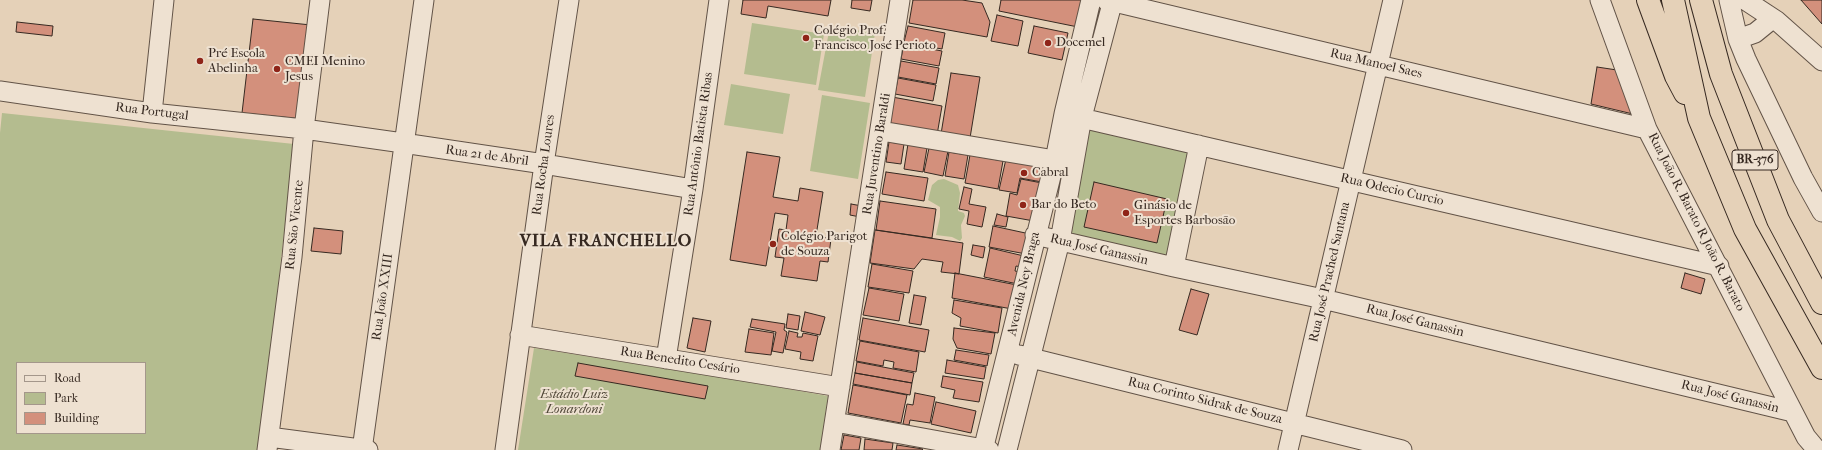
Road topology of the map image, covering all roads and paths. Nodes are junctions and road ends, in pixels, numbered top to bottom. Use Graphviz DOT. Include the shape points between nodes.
graph roads {
  1 [pos="164,0"];
  2 [pos="320,0"];
  3 [pos="424,0"];
  4 [pos="569,0"];
  5 [pos="719,0"];
  6 [pos="900,0"];
  7 [pos="1092,0"];
  8 [pos="1110,0"];
  9 [pos="1393,0"];
  10 [pos="1600,0"];
  11 [pos="1648,0"];
  12 [pos="1673,0"];
  13 [pos="1729,0"];
  14 [pos="1745,0"];
  15 [pos="1702,3"];
  16 [pos="1777,21"];
  17 [pos="1738,39"];
  18 [pos="1822,61"];
  19 [pos="1378,65"];
  20 [pos="0,91"];
  21 [pos="152,113"];
  22 [pos="1064,114"];
  23 [pos="1082,118"];
  24 [pos="1699,118"];
  25 [pos="1647,128"];
  26 [pos="304,130"];
  27 [pos="880,131"];
  28 [pos="403,143"];
  29 [pos="1199,145"];
  30 [pos="1055,160"];
  31 [pos="544,164"];
  32 [pos="1073,166"];
  33 [pos="1351,180"];
  34 [pos="693,189"];
  35 [pos="1822,212"];
  36 [pos="1035,235"];
  37 [pos="1060,241"];
  38 [pos="1719,266"];
  39 [pos="1174,268"];
  40 [pos="1323,299"];
  41 [pos="1822,303"];
  42 [pos="520,335"];
  43 [pos="1008,352"];
  44 [pos="1031,358"];
  45 [pos="666,359"];
  46 [pos="1822,368"];
  47 [pos="840,387"];
  48 [pos="1793,412"];
  49 [pos="835,422"];
  50 [pos="1294,423"];
  51 [pos="268,444"];
  52 [pos="1807,446"];
  53 [pos="364,450"];
  54 [pos="504,450"];
  55 [pos="830,450"];
  56 [pos="985,450"];
  57 [pos="1007,450"];
  58 [pos="1288,450"];
  59 [pos="1402,450"];
  1 -- 21 [label="street"];
  2 -- 26 [label="street, Rua São Vicente"];
  3 -- 28 [label="street, Rua João XXIII"];
  4 -- 31 [label="street, Rua Rocha Loures"];
  5 -- 34 [label="street, Rua Antônio Batista Ribas"];
  6 -- 27 [label="street, Rua Juventino Baraldi"];
  7 -- 22 [label="street, Avenida Ney Braga"];
  8 -- 19 [label="street, Rua Manoel Saes"];
  8 -- 23 [label="street, Avenida Ney Braga"];
  9 -- 19 [label="street, Rua José Prached Santana"];
  10 -- 25 [label="street, Rua João R. Barato R João R. Barato"];
  11 -- 24 [label="highway" via="1676,76"];
  12 -- 24 [label="highway, BR-376"];
  13 -- 17 [label="street"];
  14 -- 16 [label="street"];
  15 -- 41 [label="highway, BR-376" via="1721,74 1778,220"];
  16 -- 17 [label="street" via="1771,20 1755,33"];
  16 -- 18 [label="street"];
  17 -- 35 [label="street"];
  19 -- 25 [label="street, Rua Manoel Saes"];
  19 -- 33 [label="street, Rua José Prached Santana"];
  20 -- 21 [label="street, Rua Portugal"];
  21 -- 26 [label="street, Rua Portugal"];
  22 -- 23 [label="street, Rua Odecio Curcio"];
  22 -- 30 [label="street, Avenida Ney Braga"];
  23 -- 29 [label="street, Rua Odecio Curcio"];
  23 -- 32 [label="street, Avenida Ney Braga"];
  24 -- 46 [label="highway, BR-376" via="1745,229"];
  25 -- 38 [label="street, Rua João R. Barato R João R. Barato"];
  26 -- 28 [label="street, Rua 21 de Abril"];
  26 -- 51 [label="street, Rua São Vicente" via="292,257"];
  27 -- 30 [label="street"];
  27 -- 47 [label="street, Rua Juventino Baraldi"];
  28 -- 31 [label="street, Rua 21 de Abril"];
  28 -- 53 [label="street, Rua João XXIII"];
  29 -- 33 [label="street, Rua Odecio Curcio"];
  29 -- 39 [label="street"];
  30 -- 32 [label="street"];
  30 -- 36 [label="street, Avenida Ney Braga"];
  31 -- 34 [label="street, Rua 21 de Abril"];
  31 -- 42 [label="street, Rua Rocha Loures"];
  32 -- 37 [label="street, Avenida Ney Braga"];
  33 -- 38 [label="street, Rua Odecio Curcio"];
  33 -- 40 [label="street, Rua José Prached Santana"];
  34 -- 45 [label="street, Rua Antônio Batista Ribas"];
  36 -- 37 [label="street, Rua José Ganassin"];
  36 -- 43 [label="street, Avenida Ney Braga"];
  37 -- 39 [label="street, Rua José Ganassin"];
  37 -- 44 [label="street, Avenida Ney Braga"];
  38 -- 48 [label="street, Rua João R. Barato R João R. Barato"];
  39 -- 40 [label="street, Rua José Ganassin"];
  40 -- 48 [label="street, Rua José Ganassin"];
  40 -- 50 [label="street, Rua José Prached Santana"];
  42 -- 45 [label="street, Rua Benedito Cesário"];
  42 -- 54 [label="street, Rua Rocha Loures"];
  43 -- 44 [label="street, Rua Corinto Sidrak de Souza"];
  43 -- 56 [label="street, Avenida Ney Braga"];
  44 -- 50 [label="street, Rua Corinto Sidrak de Souza"];
  44 -- 57 [label="street, Avenida Ney Braga"];
  45 -- 47 [label="street, Rua Benedito Cesário"];
  47 -- 49 [label="street, Rua Juventino Baraldi"];
  48 -- 52 [label="street, Rua João R. Barato R João R. Barato"];
  49 -- 55 [label="street, Rua Juventino Baraldi"];
  49 -- 56 [label="street"];
  50 -- 58 [label="street, Rua José Prached Santana"];
  50 -- 59 [label="street, Rua Corinto Sidrak de Souza"];
  51 -- 53 [label="street"];
}
